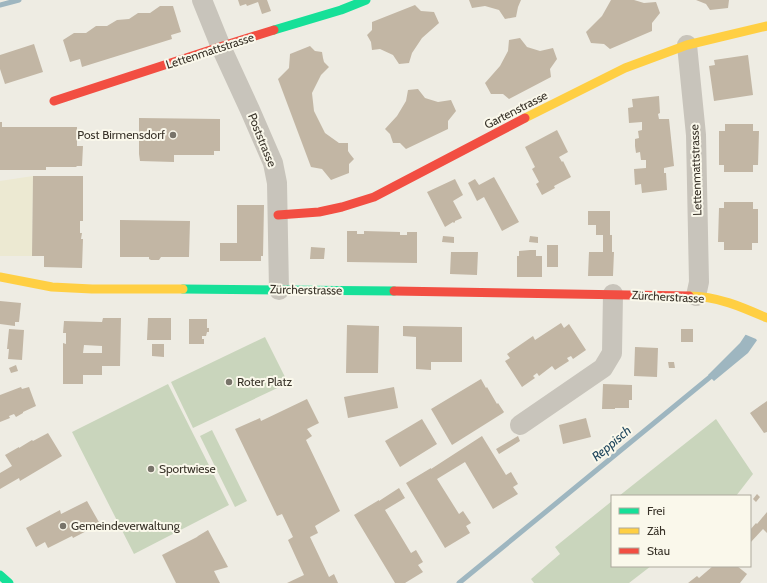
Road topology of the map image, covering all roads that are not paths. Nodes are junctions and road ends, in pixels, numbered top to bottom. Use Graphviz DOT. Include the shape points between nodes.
graph roads {
  1 [pos="202,0"];
  2 [pos="366,0"];
  3 [pos="767,26"];
  4 [pos="687,45"];
  5 [pos="221,47"];
  6 [pos="54,101"];
  7 [pos="278,215"];
  8 [pos="0,277"];
  9 [pos="279,290"];
  10 [pos="613,294"];
  11 [pos="696,296"];
  12 [pos="767,318"];
  13 [pos="520,425"];
  14 [pos="0,575"];
  15 [pos="9,583"];
  1 -- 5 [label="street, Poststrasse"];
  2 -- 5 [label="street, Lettenmattstrasse"];
  3 -- 4 [label="street, Gartenstrasse"];
  4 -- 7 [label="street, Gartenstrasse" via="625,68 374,196 320,212"];
  4 -- 11 [label="street, Lettenmattstrasse" via="696,135 699,282"];
  5 -- 6 [label="street, Lettenmattstrasse"];
  5 -- 7 [label="street, Poststrasse" via="272,160 277,183"];
  7 -- 9 [label="street, Poststrasse"];
  8 -- 9 [label="street, Zürcherstrasse" via="52,287"];
  9 -- 10 [label="street, Zürcherstrasse"];
  10 -- 11 [label="street, Zürcherstrasse"];
  10 -- 13 [label="street" via="612,353 603,368"];
  11 -- 12 [label="street, Zürcherstrasse" via="718,300"];
  14 -- 15 [label="street"];
}
